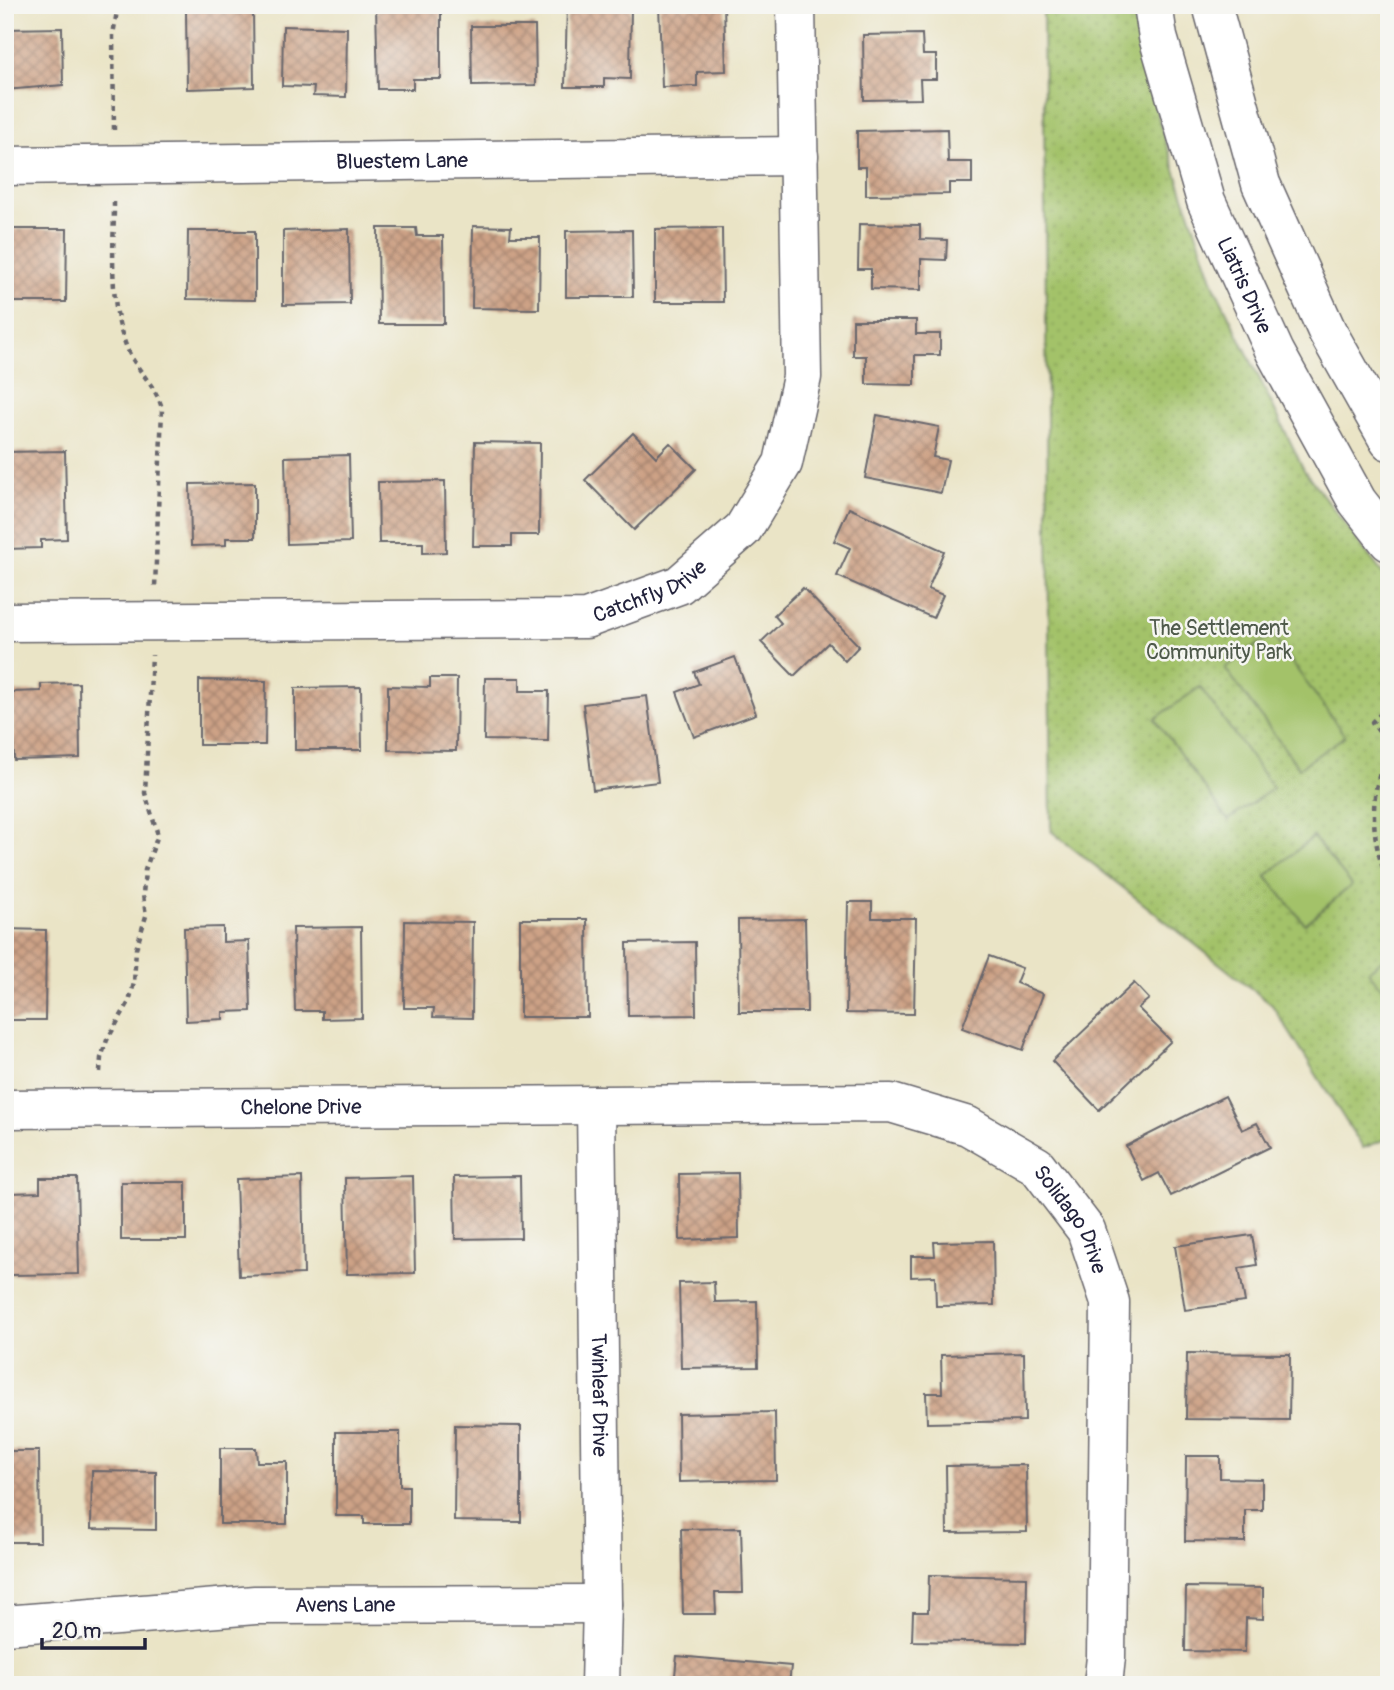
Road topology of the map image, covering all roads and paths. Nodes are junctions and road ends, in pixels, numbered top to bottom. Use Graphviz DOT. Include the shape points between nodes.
graph roads {
  1 [pos="118,5"];
  2 [pos="796,5"];
  3 [pos="1153,5"];
  4 [pos="1212,5"];
  5 [pos="799,156"];
  6 [pos="114,164"];
  7 [pos="5,166"];
  8 [pos="1389,441"];
  9 [pos="1389,542"];
  10 [pos="5,622"];
  11 [pos="153,622"];
  12 [pos="1389,706"];
  13 [pos="1389,746"];
  14 [pos="1389,757"];
  15 [pos="1389,879"];
  16 [pos="596,1105"];
  17 [pos="100,1108"];
  18 [pos="5,1109"];
  19 [pos="602,1604"];
  20 [pos="5,1625"];
  21 [pos="600,1685"];
  22 [pos="1103,1685"];
  1 -- 6 [label="path" via="113,34"];
  2 -- 5 [label="street, Catchfly Drive"];
  3 -- 9 [label="street, Liatris Drive" via="1158,37 1206,201 1275,352 1357,501"];
  4 -- 8 [label="street" via="1261,184 1327,331"];
  5 -- 6 [label="street, Bluestem Lane"];
  5 -- 11 [label="street, Catchfly Drive" via="802,377 783,463 743,529 679,585 586,619"];
  6 -- 7 [label="street, Bluestem Lane"];
  6 -- 11 [label="path" via="114,274 120,326 127,350 162,409"];
  10 -- 11 [label="street, Catchfly Drive"];
  11 -- 17 [label="path" via="145,793 158,835 145,870 146,916 129,1002 100,1059"];
  12 -- 13 [label="path" via="1371,722"];
  14 -- 15 [label="path" via="1381,771 1374,808 1374,832"];
  16 -- 17 [label="street, Chelone Drive"];
  16 -- 19 [label="street, Twinleaf Drive"];
  16 -- 22 [label="street, Solidago Drive" via="891,1103 968,1126 1037,1166 1087,1230 1110,1302"];
  17 -- 18 [label="street, Chelone Drive"];
  19 -- 20 [label="street, Avens Lane" via="256,1605"];
  19 -- 21 [label="street, Twinleaf Drive"];
}
